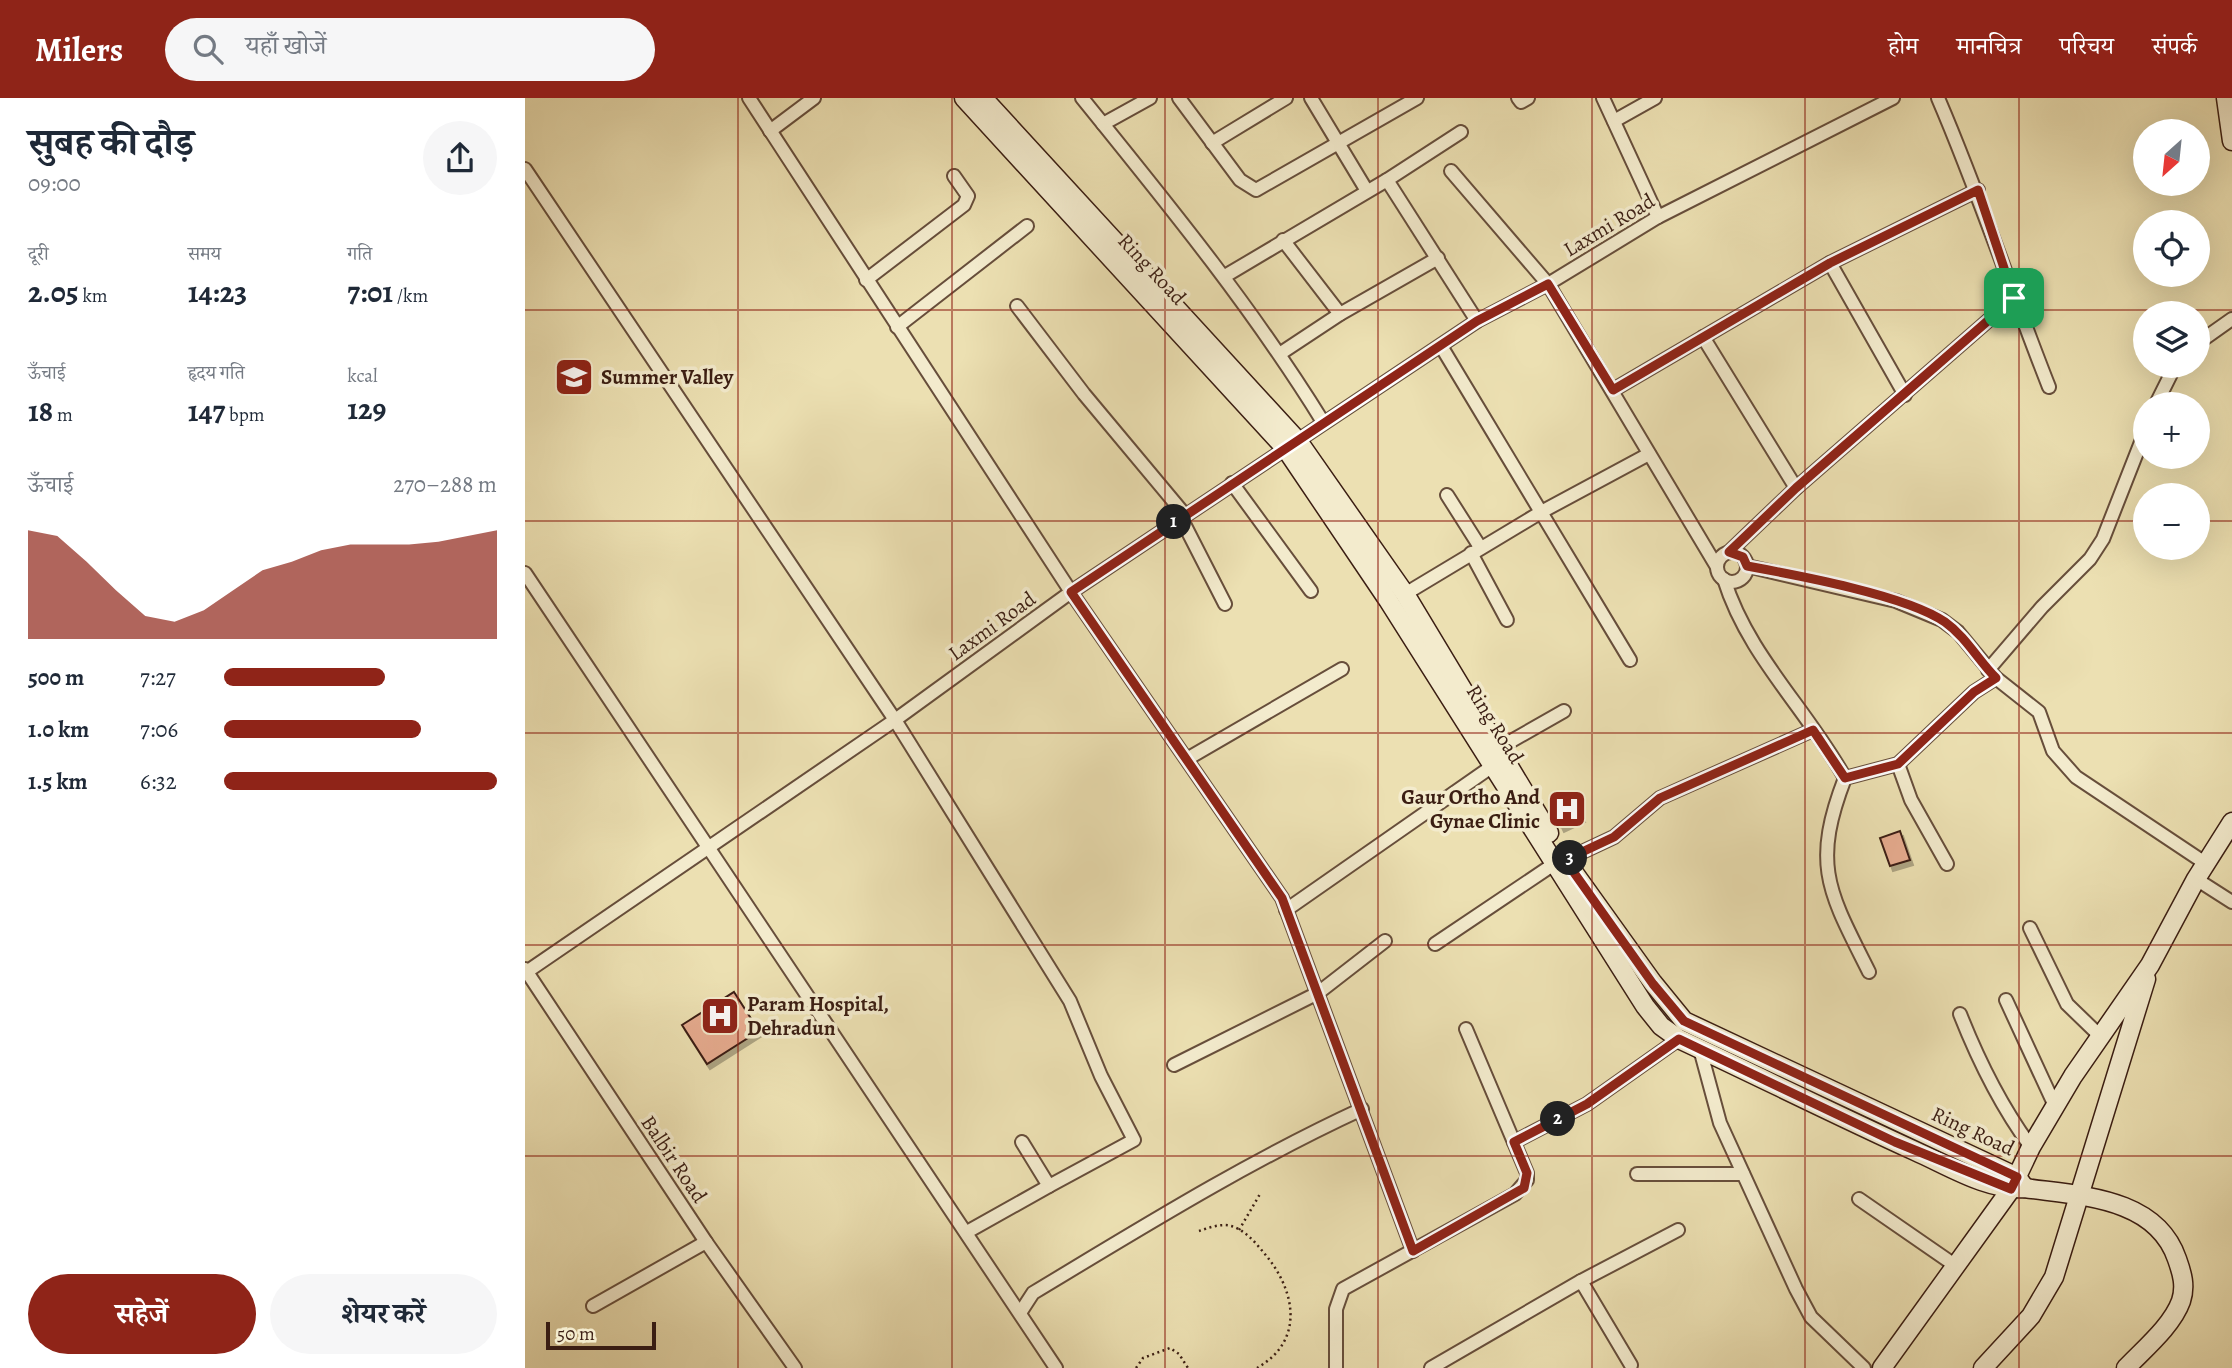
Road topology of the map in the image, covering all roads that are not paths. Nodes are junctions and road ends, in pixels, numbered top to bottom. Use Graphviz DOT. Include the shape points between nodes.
graph roads {
  1 [pos="748,98"];
  2 [pos="814,98"];
  3 [pos="964,98"];
  4 [pos="983,98"];
  5 [pos="1082,98"];
  6 [pos="1150,98"];
  7 [pos="1179,98"];
  8 [pos="1286,98"];
  9 [pos="1311,98"];
  10 [pos="1417,98"];
  11 [pos="1518,98"];
  12 [pos="1528,98"];
  13 [pos="1603,98"];
  14 [pos="1655,98"];
  15 [pos="1893,98"];
  16 [pos="1938,98"];
  17 [pos="2226,98"];
  18 [pos="1614,121"];
  19 [pos="1103,124"];
  20 [pos="770,131"];
  21 [pos="1461,132"];
  22 [pos="2232,141"];
  23 [pos="1212,143"];
  24 [pos="1340,144"];
  25 [pos="525,169"];
  26 [pos="1451,171"];
  27 [pos="954,176"];
  28 [pos="1387,180"];
  29 [pos="1978,190"];
  30 [pos="1367,191"];
  31 [pos="1658,217"];
  32 [pos="1027,226"];
  33 [pos="1283,240"];
  34 [pos="1438,258"];
  35 [pos="1830,263"];
  36 [pos="1225,276"];
  37 [pos="866,280"];
  38 [pos="1548,284"];
  39 [pos="2014,298"];
  40 [pos="1017,306"];
  41 [pos="1340,314"];
  42 [pos="2232,319"];
  43 [pos="1477,321"];
  44 [pos="897,327"];
  45 [pos="2210,335"];
  46 [pos="1703,337"];
  47 [pos="1441,345"];
  48 [pos="1281,354"];
  49 [pos="2049,387"];
  50 [pos="1613,390"];
  51 [pos="1905,395"];
  52 [pos="1323,422"];
  53 [pos="1292,445"];
  54 [pos="1649,454"];
  55 [pos="2133,464"];
  56 [pos="1232,483"];
  57 [pos="1796,488"];
  58 [pos="1447,495"];
  59 [pos="1543,511"];
  60 [pos="1183,516"];
  61 [pos="1475,550"];
  62 [pos="1729,552"];
  63 [pos="1747,566"];
  64 [pos="1717,567"];
  65 [pos="525,573"];
  66 [pos="1724,579"];
  67 [pos="1311,591"];
  68 [pos="1071,592"];
  69 [pos="1405,594"];
  70 [pos="1224,604"];
  71 [pos="1507,620"];
  72 [pos="1630,660"];
  73 [pos="1342,669"];
  74 [pos="1992,674"];
  75 [pos="1564,711"];
  76 [pos="895,720"];
  77 [pos="1813,730"];
  78 [pos="1497,756"];
  79 [pos="1187,759"];
  80 [pos="1898,764"];
  81 [pos="1845,778"];
  82 [pos="2232,822"];
  83 [pos="711,848"];
  84 [pos="1559,862"];
  85 [pos="2205,863"];
  86 [pos="1947,864"];
  87 [pos="2196,879"];
  88 [pos="2232,902"];
  89 [pos="1286,910"];
  90 [pos="2030,928"];
  91 [pos="1385,941"];
  92 [pos="1435,944"];
  93 [pos="2150,965"];
  94 [pos="526,971"];
  95 [pos="1869,972"];
  96 [pos="1318,993"];
  97 [pos="2006,1000"];
  98 [pos="1960,1013"];
  99 [pos="1466,1029"];
  100 [pos="2099,1035"];
  101 [pos="1679,1039"];
  102 [pos="1700,1049"];
  103 [pos="1174,1065"];
  104 [pos="2055,1107"];
  105 [pos="1362,1109"];
  106 [pos="1022,1142"];
  107 [pos="1514,1142"];
  108 [pos="2031,1147"];
  109 [pos="1637,1174"];
  110 [pos="1743,1174"];
  111 [pos="2018,1185"];
  112 [pos="1049,1186"];
  113 [pos="2080,1196"];
  114 [pos="1859,1199"];
  115 [pos="1678,1230"];
  116 [pos="967,1232"];
  117 [pos="706,1242"];
  118 [pos="1413,1251"];
  119 [pos="1956,1266"];
  120 [pos="1581,1281"];
  121 [pos="593,1307"];
  122 [pos="1020,1313"];
  123 [pos="1631,1364"];
  124 [pos="795,1368"];
  125 [pos="1056,1368"];
  126 [pos="1336,1368"];
  127 [pos="1431,1368"];
  128 [pos="1864,1368"];
  129 [pos="1882,1368"];
  130 [pos="1983,1368"];
  131 [pos="2126,1368"];
  1 -- 20 [label="street"];
  2 -- 20 [label="street"];
  3 -- 53 [label="street, Ring Road"];
  4 -- 53 [label="street, Ring Road"];
  5 -- 19 [label="street"];
  6 -- 19 [label="street"];
  7 -- 23 [label="street"];
  8 -- 23 [label="street"];
  9 -- 24 [label="street"];
  10 -- 24 [label="street"];
  11 -- 12 [label="street" via="1521,102"];
  13 -- 18 [label="street"];
  14 -- 18 [label="street"];
  15 -- 31 [label="street, Laxmi Road"];
  16 -- 29 [label="street"];
  17 -- 22 [label="street"];
  18 -- 31 [label="street"];
  19 -- 36 [label="street"];
  20 -- 37 [label="street"];
  21 -- 28 [label="street"];
  23 -- 24 [label="street" via="1240,180 1256,190"];
  24 -- 30 [label="street"];
  25 -- 76 [label="street"];
  26 -- 38 [label="street"];
  27 -- 37 [label="street" via="968,196 964,205"];
  28 -- 30 [label="street"];
  28 -- 34 [label="street"];
  29 -- 35 [label="street"];
  29 -- 39 [label="street"];
  30 -- 33 [label="street"];
  31 -- 38 [label="street, Laxmi Road"];
  32 -- 44 [label="street"];
  33 -- 36 [label="street"];
  33 -- 41 [label="street"];
  34 -- 41 [label="street"];
  34 -- 43 [label="street"];
  35 -- 46 [label="street"];
  35 -- 51 [label="street"];
  36 -- 48 [label="street"];
  37 -- 44 [label="street"];
  38 -- 43 [label="street, Laxmi Road"];
  38 -- 50 [label="street"];
  39 -- 49 [label="street"];
  39 -- 51 [label="street"];
  40 -- 60 [label="street"];
  41 -- 48 [label="street"];
  42 -- 45 [label="street"];
  43 -- 47 [label="street, Laxmi Road"];
  44 -- 68 [label="street"];
  46 -- 50 [label="street"];
  46 -- 57 [label="street"];
  47 -- 52 [label="street, Laxmi Road"];
  47 -- 59 [label="street"];
  48 -- 52 [label="street"];
  50 -- 54 [label="street"];
  51 -- 57 [label="street"];
  52 -- 53 [label="street, Laxmi Road"];
  53 -- 56 [label="street, Laxmi Road"];
  53 -- 69 [label="street, Ring Road"];
  53 -- 78 [label="street, Ring Road"];
  54 -- 59 [label="street"];
  54 -- 64 [label="street"];
  55 -- 74 [label="street" via="2097,549"];
  56 -- 60 [label="street, Laxmi Road"];
  56 -- 67 [label="street"];
  57 -- 62 [label="street"];
  58 -- 61 [label="street"];
  59 -- 61 [label="street"];
  59 -- 72 [label="street"];
  60 -- 68 [label="street, Laxmi Road"];
  60 -- 70 [label="street"];
  61 -- 69 [label="street"];
  61 -- 71 [label="street"];
  62 -- 63 [label="street" via="1743,557"];
  62 -- 64 [label="street" via="1721,556"];
  63 -- 66 [label="street" via="1741,578"];
  63 -- 74 [label="street" via="1929,613 1958,632"];
  64 -- 66 [label="street"];
  65 -- 83 [label="street"];
  66 -- 77 [label="street" via="1745,631"];
  68 -- 76 [label="street, Laxmi Road"];
  68 -- 79 [label="street"];
  69 -- 78 [label="street, Ring Road"];
  73 -- 79 [label="street"];
  74 -- 80 [label="street"];
  74 -- 85 [label="street" via="2039,712 2053,751 2076,777"];
  75 -- 78 [label="street"];
  76 -- 83 [label="street, Laxmi Road"];
  76 -- 112 [label="street" via="1070,1001 1134,1140"];
  77 -- 81 [label="street"];
  77 -- 84 [label="street" via="1660,798 1614,837"];
  78 -- 84 [label="street, Ring Road"];
  78 -- 89 [label="street"];
  79 -- 89 [label="street"];
  80 -- 81 [label="street"];
  80 -- 86 [label="street" via="1911,800"];
  81 -- 95 [label="street" via="1828,827 1825,853 1835,902"];
  82 -- 85 [label="street"];
  83 -- 94 [label="street, Laxmi Road"];
  83 -- 116 [label="street"];
  84 -- 92 [label="street"];
  84 -- 101 [label="street, Ring Road" via="1645,1006"];
  84 -- 111 [label="street, Ring Road" via="1684,1021"];
  85 -- 87 [label="street"];
  87 -- 88 [label="street"];
  87 -- 93 [label="street"];
  89 -- 96 [label="street"];
  90 -- 100 [label="street" via="2067,1004"];
  91 -- 96 [label="street"];
  93 -- 100 [label="street"];
  93 -- 113 [label="street"];
  94 -- 117 [label="street, Balbir Road"];
  96 -- 103 [label="street"];
  96 -- 105 [label="street"];
  97 -- 104 [label="street"];
  98 -- 108 [label="street" via="2001,1107"];
  99 -- 107 [label="street"];
  100 -- 104 [label="street"];
  101 -- 102 [label="street, Ring Road"];
  101 -- 107 [label="street" via="1587,1104"];
  102 -- 110 [label="street" via="1720,1123"];
  102 -- 111 [label="street, Ring Road" via="1895,1142"];
  104 -- 108 [label="street"];
  105 -- 118 [label="street"];
  105 -- 122 [label="street" via="1275,1149 1181,1203 1033,1293"];
  106 -- 112 [label="street"];
  107 -- 118 [label="street" via="1527,1173 1524,1188"];
  108 -- 111 [label="street"];
  109 -- 110 [label="street"];
  110 -- 128 [label="street" via="1811,1317"];
  111 -- 113 [label="street"];
  111 -- 119 [label="street"];
  112 -- 116 [label="street"];
  113 -- 130 [label="street" via="2044,1297"];
  113 -- 131 [label="street" via="2114,1203 2151,1220 2164,1233 2184,1280 2181,1301 2171,1317"];
  114 -- 119 [label="street"];
  115 -- 120 [label="street"];
  116 -- 122 [label="street"];
  117 -- 121 [label="street"];
  117 -- 124 [label="street, Balbir Road"];
  118 -- 126 [label="street" via="1343,1289 1337,1298"];
  119 -- 129 [label="street"];
  120 -- 123 [label="street"];
  120 -- 127 [label="street"];
  122 -- 125 [label="street"];
}
